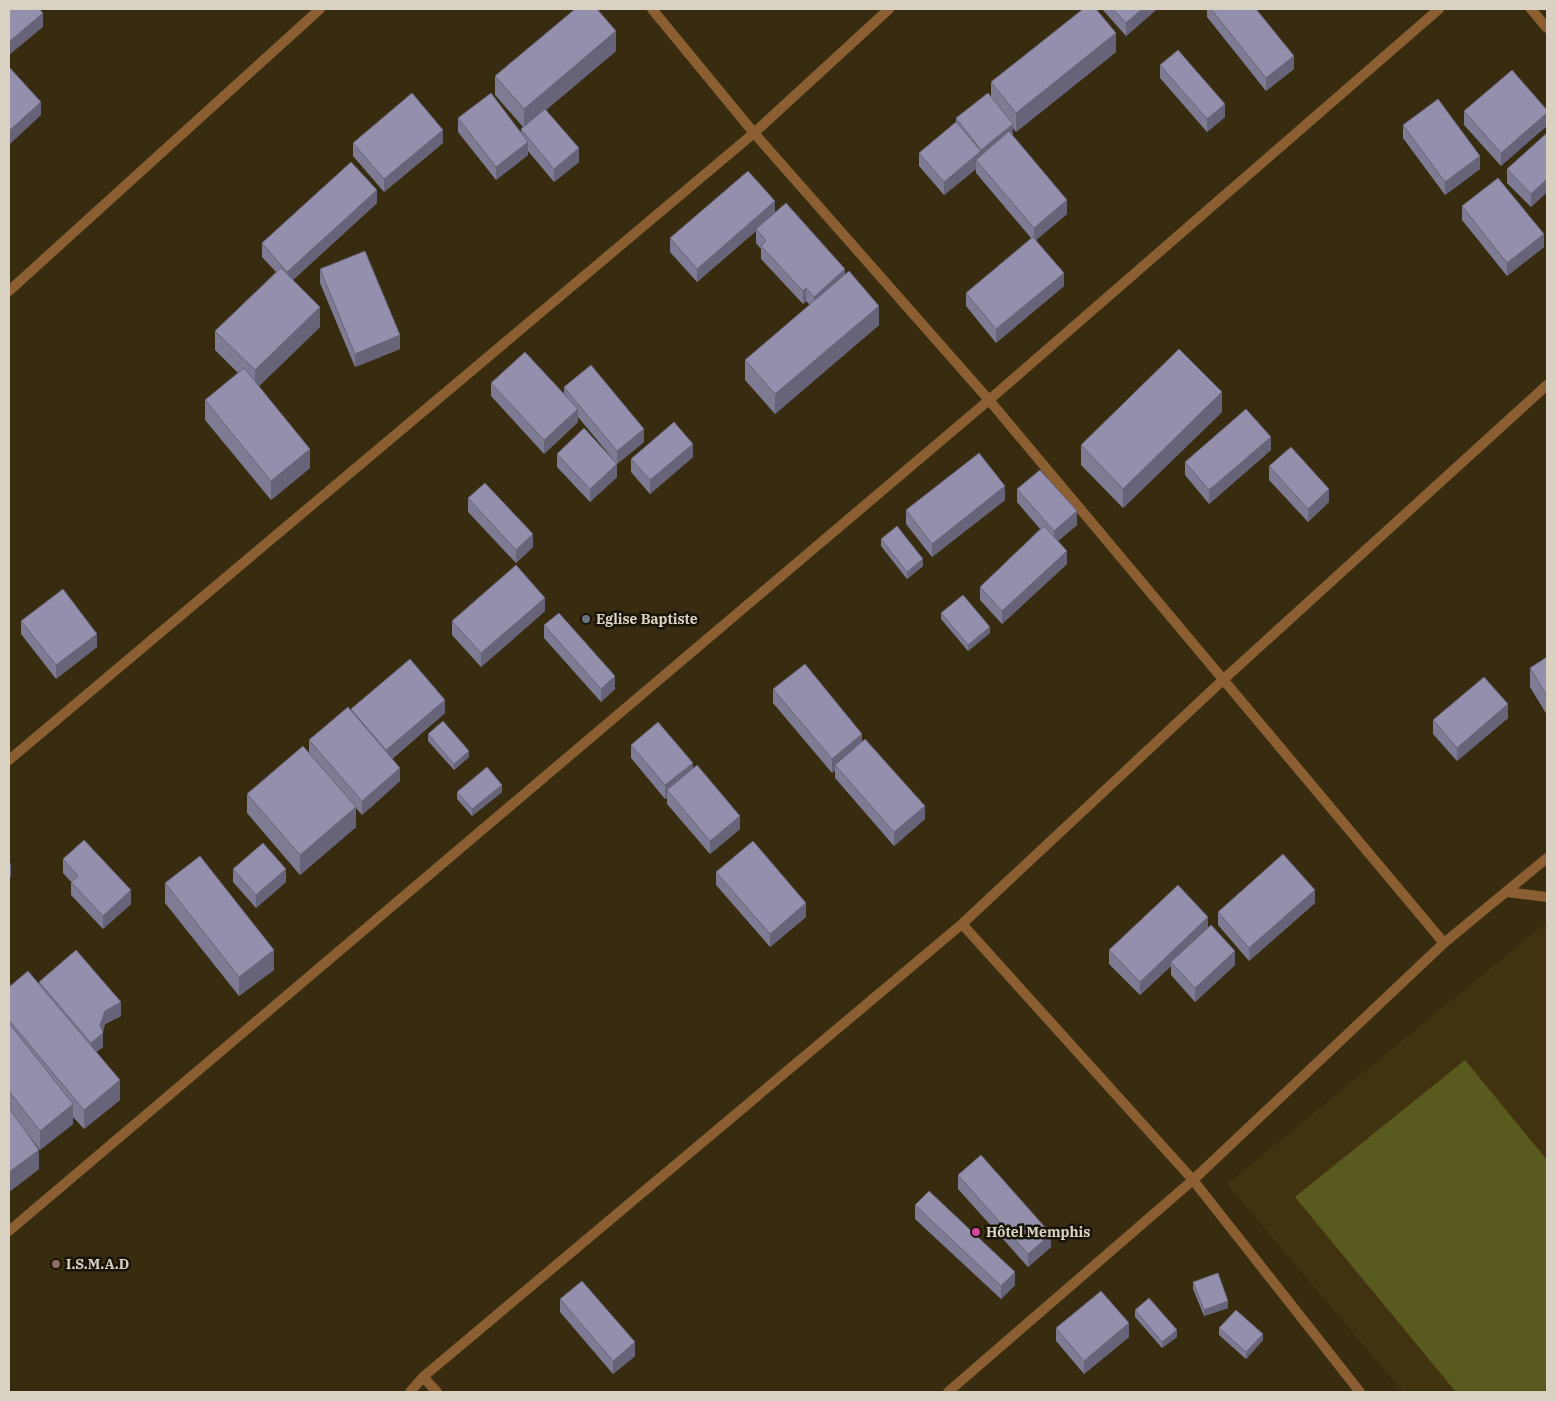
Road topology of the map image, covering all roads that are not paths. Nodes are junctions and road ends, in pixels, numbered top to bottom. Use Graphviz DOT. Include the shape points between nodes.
graph roads {
  1 [pos="320,9"];
  2 [pos="652,9"];
  3 [pos="888,9"];
  4 [pos="1439,9"];
  5 [pos="1531,9"];
  6 [pos="1547,28"];
  7 [pos="754,133"];
  8 [pos="9,291"];
  9 [pos="1547,385"];
  10 [pos="989,400"];
  11 [pos="1224,679"];
  12 [pos="9,760"];
  13 [pos="1547,858"];
  14 [pos="1506,892"];
  15 [pos="1547,897"];
  16 [pos="962,924"];
  17 [pos="1444,943"];
  18 [pos="1193,1180"];
  19 [pos="9,1231"];
  20 [pos="423,1377"];
  21 [pos="410,1392"];
  22 [pos="437,1392"];
  23 [pos="948,1392"];
  24 [pos="1360,1392"];
  1 -- 8 [label="street"];
  2 -- 7 [label="street"];
  3 -- 7 [label="street"];
  4 -- 10 [label="street"];
  5 -- 6 [label="street"];
  7 -- 10 [label="street"];
  7 -- 12 [label="street"];
  9 -- 11 [label="street"];
  10 -- 11 [label="street"];
  10 -- 19 [label="street"];
  11 -- 16 [label="street"];
  11 -- 17 [label="street"];
  13 -- 14 [label="street"];
  14 -- 15 [label="street"];
  14 -- 17 [label="street"];
  16 -- 18 [label="street"];
  16 -- 20 [label="street"];
  17 -- 18 [label="street"];
  18 -- 23 [label="street"];
  18 -- 24 [label="street"];
  20 -- 21 [label="street"];
  20 -- 22 [label="street"];
}
